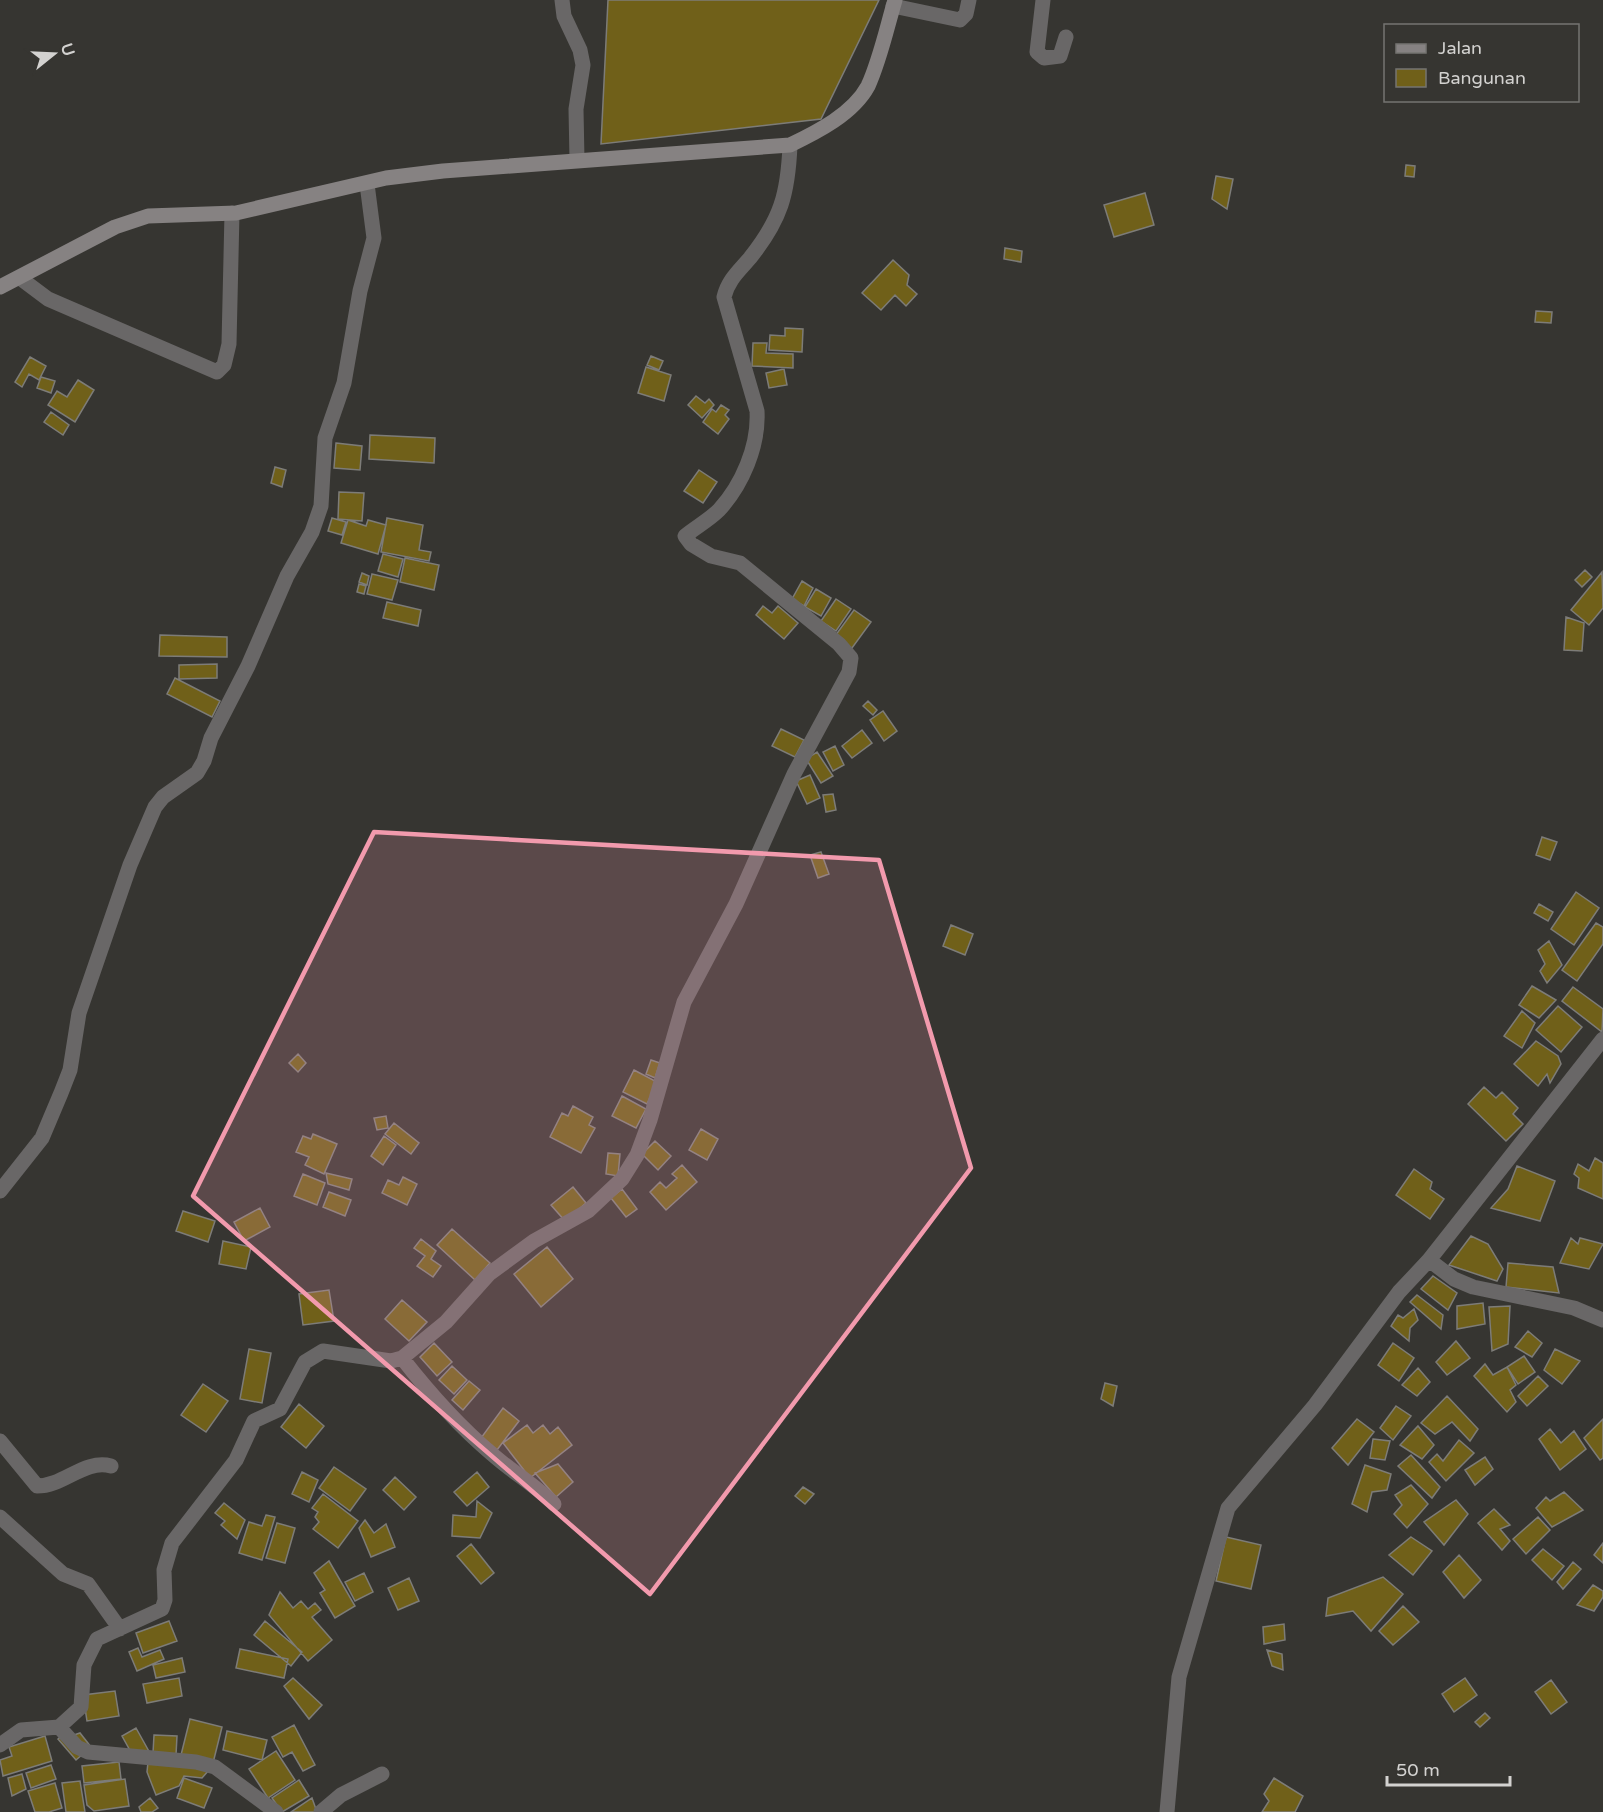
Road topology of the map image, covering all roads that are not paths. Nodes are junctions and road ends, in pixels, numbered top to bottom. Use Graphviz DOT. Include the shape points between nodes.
graph roads {
  1 [pos="562,0"];
  2 [pos="969,0"];
  3 [pos="1042,0"];
  4 [pos="894,3"];
  5 [pos="1066,37"];
  6 [pos="790,146"];
  7 [pos="578,160"];
  8 [pos="367,184"];
  9 [pos="232,213"];
  10 [pos="20,278"];
  11 [pos="0,287"];
  12 [pos="1603,1039"];
  13 [pos="0,1191"];
  14 [pos="1429,1260"];
  15 [pos="1603,1320"];
  16 [pos="402,1358"];
  17 [pos="0,1441"];
  18 [pos="111,1466"];
  19 [pos="554,1504"];
  20 [pos="0,1517"];
  21 [pos="120,1629"];
  22 [pos="59,1727"];
  23 [pos="0,1745"];
  24 [pos="382,1774"];
  25 [pos="276,1812"];
  26 [pos="321,1812"];
  27 [pos="1167,1812"];
  1 -- 7 [label="street" via="564,16 583,65 576,109"];
  2 -- 4 [label="street" via="966,14 957,20"];
  3 -- 5 [label="street" via="1037,52 1044,58 1060,56"];
  4 -- 6 [label="street" via="867,86 852,106 817,133"];
  6 -- 7 [label="street"];
  6 -- 16 [label="street" via="789,185 777,219 735,273 724,297 757,411 748,461 729,498 685,536 711,556 740,563 839,644 851,658 849,672 794,774 736,904 684,1002 638,1155 622,1179 588,1210 534,1241 489,1274 446,1322"];
  7 -- 8 [label="street" via="443,171"];
  8 -- 9 [label="street"];
  8 -- 13 [label="street" via="374,238 344,383 325,438 321,506 312,532 287,576 204,760 197,772 155,807 82,1001 62,1093 42,1138"];
  9 -- 10 [label="street" via="148,216 115,227"];
  9 -- 10 [label="street" via="229,344 224,365 217,372 48,299"];
  10 -- 11 [label="street"];
  12 -- 14 [label="street"];
  14 -- 15 [label="street" via="1454,1279 1473,1287 1574,1308"];
  14 -- 27 [label="street" via="1399,1292 1316,1405 1228,1508 1179,1677"];
  16 -- 19 [label="street" via="467,1432"];
  16 -- 21 [label="street" via="391,1361 322,1352 305,1362 280,1409 254,1421 236,1460 172,1543 164,1570 162,1609"];
  17 -- 18 [label="street" via="37,1486 55,1484 94,1464"];
  20 -- 21 [label="street" via="63,1574 88,1584"];
  21 -- 22 [label="street" via="97,1639 88,1652 81,1707"];
  22 -- 23 [label="street" via="21,1730"];
  22 -- 25 [label="street" via="77,1747 88,1752 215,1767"];
  24 -- 26 [label="street" via="340,1795"];
}
